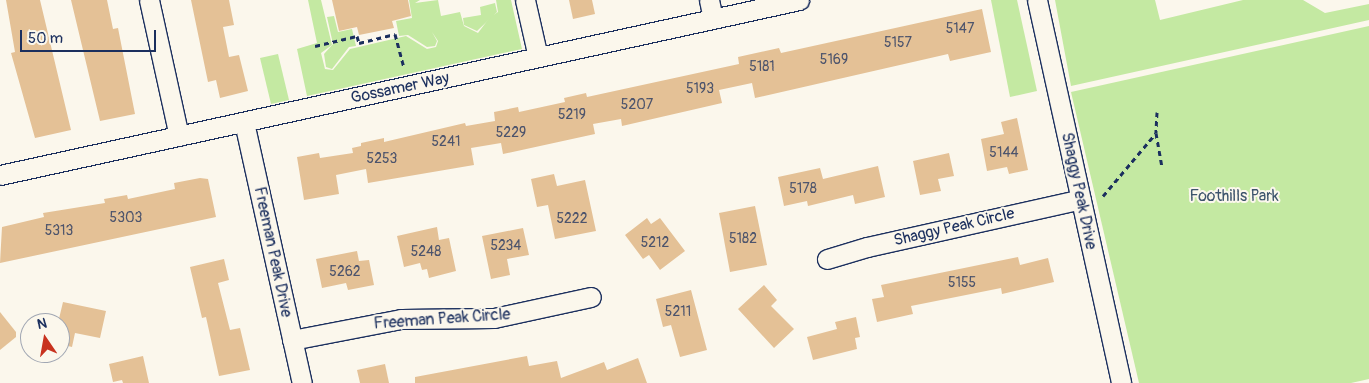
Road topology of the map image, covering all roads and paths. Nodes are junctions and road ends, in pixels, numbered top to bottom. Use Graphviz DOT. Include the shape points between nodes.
graph roads {
  1 [pos="149,0"];
  2 [pos="525,0"];
  3 [pos="709,0"];
  4 [pos="799,0"];
  5 [pos="1037,0"];
  6 [pos="713,19"];
  7 [pos="315,46"];
  8 [pos="538,57"];
  9 [pos="404,68"];
  10 [pos="1156,112"];
  11 [pos="244,122"];
  12 [pos="1156,134"];
  13 [pos="179,136"];
  14 [pos="1162,166"];
  15 [pos="0,175"];
  16 [pos="1103,196"];
  17 [pos="1081,199"];
  18 [pos="827,259"];
  19 [pos="591,297"];
  20 [pos="292,340"];
  21 [pos="302,383"];
  22 [pos="1121,383"];
  1 -- 13 [label="street"];
  2 -- 8 [label="street"];
  3 -- 6 [label="street"];
  4 -- 6 [label="street, Gossamer Way"];
  5 -- 17 [label="street, Shaggy Peak Drive"];
  6 -- 8 [label="street, Gossamer Way"];
  7 -- 9 [label="path" via="357,36 358,43 396,34"];
  8 -- 11 [label="street, Gossamer Way"];
  10 -- 12 [label="path"];
  11 -- 13 [label="street, Gossamer Way"];
  11 -- 20 [label="street, Freeman Peak Drive"];
  12 -- 14 [label="path"];
  12 -- 16 [label="path"];
  13 -- 15 [label="street, Gossamer Way"];
  17 -- 18 [label="street, Shaggy Peak Circle" via="867,246"];
  17 -- 22 [label="street, Shaggy Peak Drive"];
  19 -- 20 [label="street, Freeman Peak Circle" via="494,318 401,319"];
  20 -- 21 [label="street, Freeman Peak Drive"];
}
